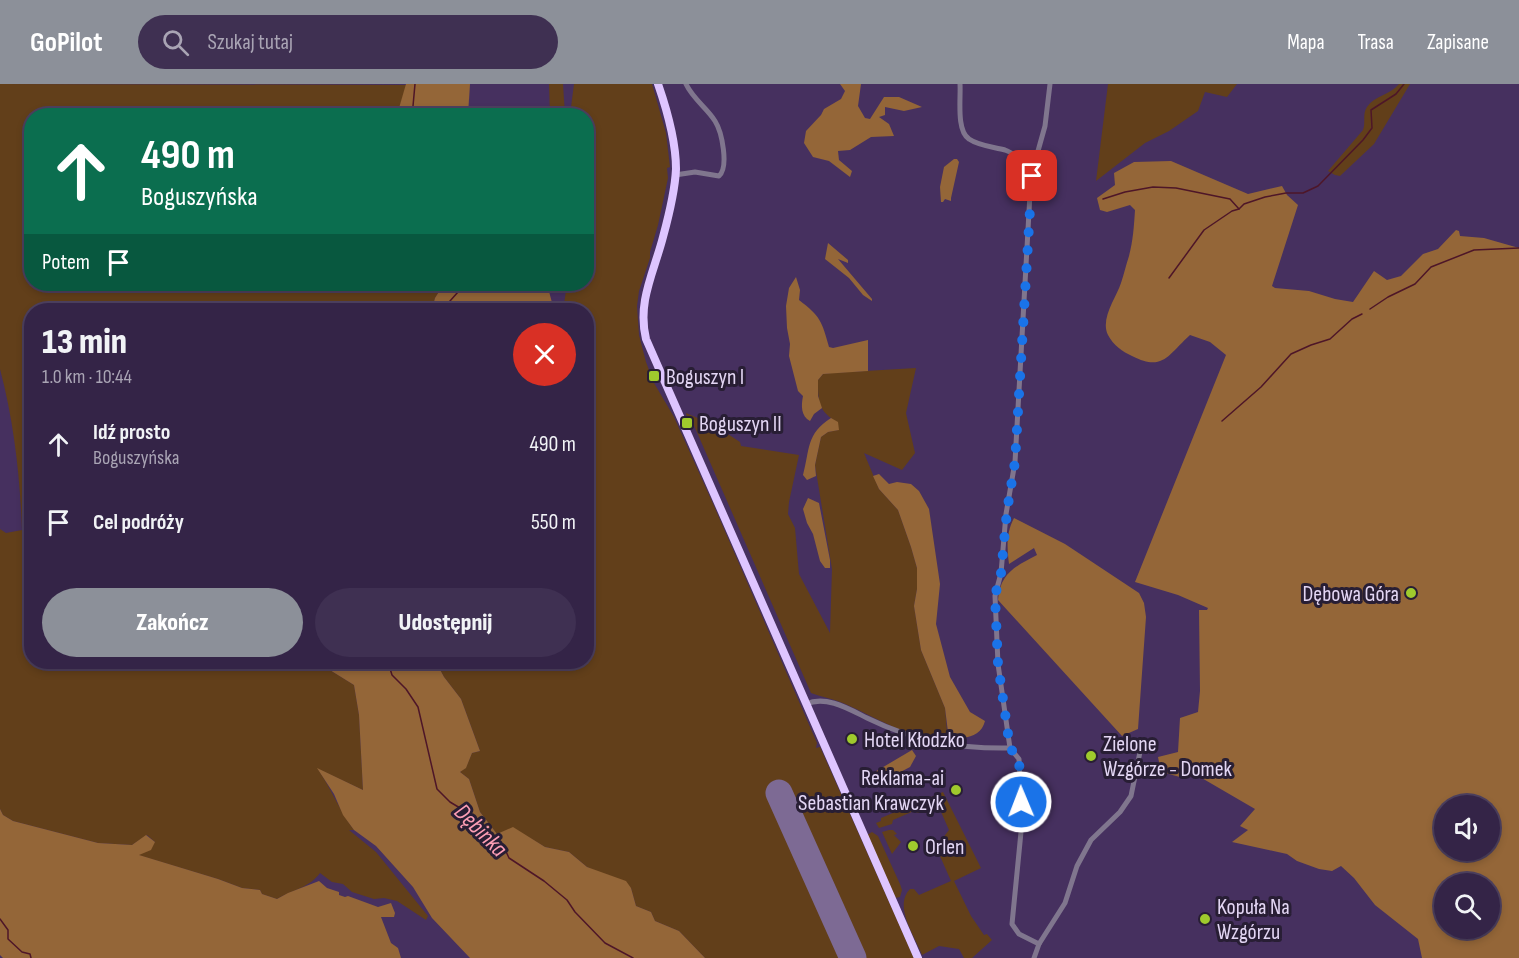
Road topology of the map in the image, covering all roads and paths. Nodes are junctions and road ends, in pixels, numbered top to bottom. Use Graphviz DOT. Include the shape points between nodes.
graph roads {
  1 [pos="658,84"];
  2 [pos="686,84"];
  3 [pos="960,84"];
  4 [pos="1050,84"];
  5 [pos="1035,164"];
  6 [pos="675,175"];
  7 [pos="806,704"];
  8 [pos="1141,747"];
  9 [pos="1010,748"];
  10 [pos="1039,944"];
  11 [pos="918,958"];
  12 [pos="1034,958"];
  1 -- 6 [label="highway" via="674,148"];
  2 -- 6 [label="street" via="717,124 725,166 719,176 695,172"];
  3 -- 5 [label="street" via="965,136"];
  4 -- 5 [label="street"];
  5 -- 9 [label="street" via="1015,462 995,608"];
  6 -- 7 [label="highway" via="663,238 645,293 646,339"];
  7 -- 9 [label="street" via="835,703 913,738 960,746"];
  7 -- 11 [label="highway"];
  8 -- 10 [label="street" via="1131,796 1091,840 1077,866 1065,903"];
  9 -- 10 [label="street" via="1019,759 1022,810 1012,924 1019,934"];
  10 -- 12 [label="street"];
}
